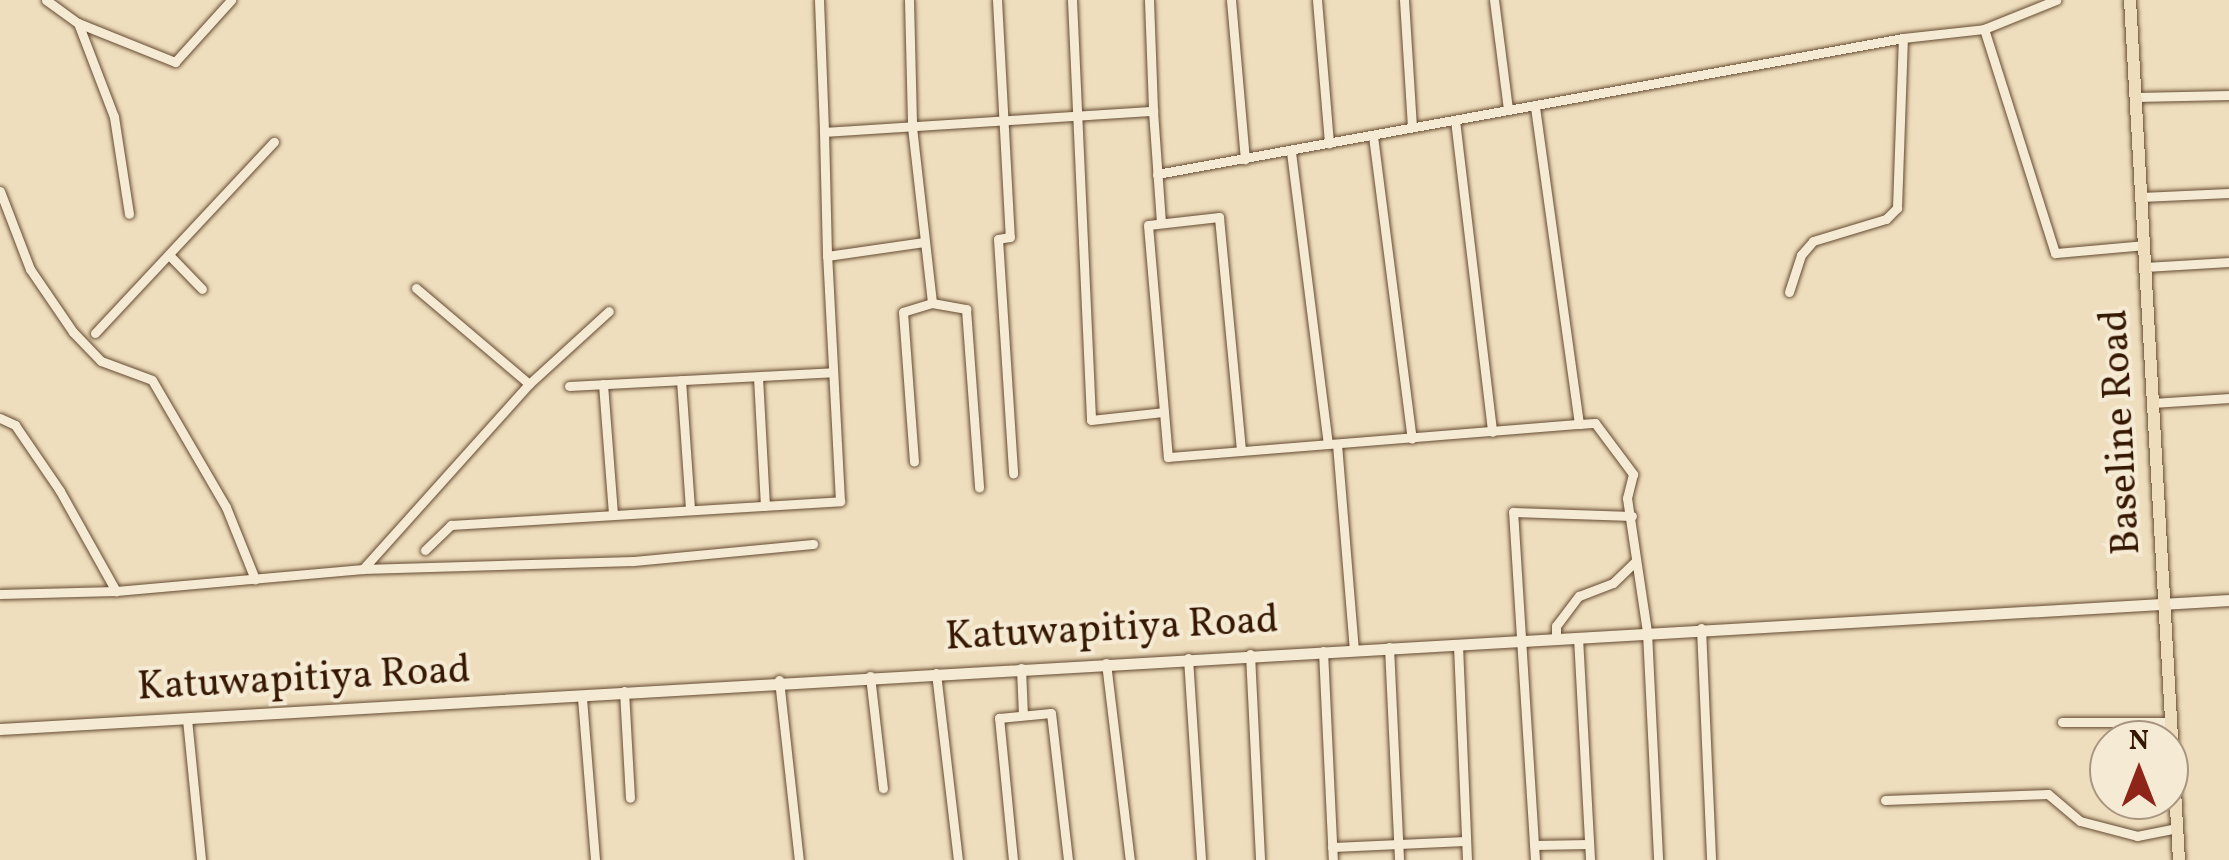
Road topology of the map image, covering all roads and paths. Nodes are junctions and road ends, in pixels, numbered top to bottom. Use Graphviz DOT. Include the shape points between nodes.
graph roads {
  1 [pos="46,0"];
  2 [pos="231,0"];
  3 [pos="820,0"];
  4 [pos="909,0"];
  5 [pos="996,0"];
  6 [pos="1072,0"];
  7 [pos="1148,0"];
  8 [pos="1232,0"];
  9 [pos="1317,0"];
  10 [pos="1404,0"];
  11 [pos="1494,0"];
  12 [pos="2056,0"];
  13 [pos="2130,0"];
  14 [pos="2031,6"];
  15 [pos="78,23"];
  16 [pos="1984,29"];
  17 [pos="1903,38"];
  18 [pos="2229,95"];
  19 [pos="2136,97"];
  20 [pos="1535,105"];
  21 [pos="1153,110"];
  22 [pos="1508,110"];
  23 [pos="1079,118"];
  24 [pos="1455,120"];
  25 [pos="1001,124"];
  26 [pos="912,126"];
  27 [pos="1412,127"];
  28 [pos="824,132"];
  29 [pos="1374,136"];
  30 [pos="274,142"];
  31 [pos="1329,144"];
  32 [pos="1291,152"];
  33 [pos="1245,160"];
  34 [pos="1157,174"];
  35 [pos="0,191"];
  36 [pos="2229,193"];
  37 [pos="2142,197"];
  38 [pos="130,214"];
  39 [pos="1160,223"];
  40 [pos="924,242"];
  41 [pos="2144,245"];
  42 [pos="827,256"];
  43 [pos="172,258"];
  44 [pos="2229,262"];
  45 [pos="2145,267"];
  46 [pos="416,288"];
  47 [pos="202,289"];
  48 [pos="1789,292"];
  49 [pos="932,303"];
  50 [pos="609,311"];
  51 [pos="95,333"];
  52 [pos="833,372"];
  53 [pos="758,377"];
  54 [pos="680,380"];
  55 [pos="529,384"];
  56 [pos="603,384"];
  57 [pos="569,386"];
  58 [pos="2229,398"];
  59 [pos="2153,404"];
  60 [pos="1163,412"];
  61 [pos="0,418"];
  62 [pos="1579,424"];
  63 [pos="1492,432"];
  64 [pos="1412,439"];
  65 [pos="1333,444"];
  66 [pos="1241,450"];
  67 [pos="914,462"];
  68 [pos="1013,474"];
  69 [pos="979,488"];
  70 [pos="765,506"];
  71 [pos="690,510"];
  72 [pos="612,515"];
  73 [pos="1632,516"];
  74 [pos="813,544"];
  75 [pos="425,550"];
  76 [pos="1636,561"];
  77 [pos="362,569"];
  78 [pos="254,580"];
  79 [pos="116,591"];
  80 [pos="0,594"];
  81 [pos="2229,600"];
  82 [pos="2164,603"];
  83 [pos="1701,628"];
  84 [pos="1647,632"];
  85 [pos="1578,637"];
  86 [pos="1556,638"];
  87 [pos="1520,640"];
  88 [pos="1458,645"];
  89 [pos="1389,648"];
  90 [pos="1354,650"];
  91 [pos="1323,651"];
  92 [pos="1250,654"];
  93 [pos="1188,658"];
  94 [pos="1106,663"];
  95 [pos="1021,667"];
  96 [pos="936,673"];
  97 [pos="870,676"];
  98 [pos="779,680"];
  99 [pos="624,691"];
  100 [pos="582,698"];
  101 [pos="1024,715"];
  102 [pos="187,719"];
  103 [pos="2171,720"];
  104 [pos="2062,722"];
  105 [pos="2089,722"];
  106 [pos="0,729"];
  107 [pos="883,788"];
  108 [pos="630,798"];
  109 [pos="1886,800"];
  110 [pos="2177,820"];
  111 [pos="2177,828"];
  112 [pos="1466,841"];
  113 [pos="1398,844"];
  114 [pos="1590,844"];
  115 [pos="1534,845"];
  116 [pos="1332,847"];
  117 [pos="201,860"];
  118 [pos="595,860"];
  119 [pos="799,860"];
  120 [pos="958,860"];
  121 [pos="1013,860"];
  122 [pos="1068,860"];
  123 [pos="1130,860"];
  124 [pos="1202,860"];
  125 [pos="1260,860"];
  126 [pos="1333,860"];
  127 [pos="1399,860"];
  128 [pos="1466,860"];
  129 [pos="1535,860"];
  130 [pos="1590,860"];
  131 [pos="1658,860"];
  132 [pos="1711,860"];
  133 [pos="2178,860"];
  1 -- 15 [label="street"];
  2 -- 15 [label="street" via="176,62"];
  3 -- 28 [label="street"];
  4 -- 26 [label="street"];
  5 -- 25 [label="street"];
  6 -- 23 [label="street"];
  7 -- 21 [label="street"];
  8 -- 33 [label="street"];
  9 -- 31 [label="street"];
  10 -- 27 [label="street"];
  11 -- 22 [label="street"];
  12 -- 14 [label="street"];
  13 -- 19 [label="main road, Baseline Road"];
  14 -- 16 [label="street"];
  15 -- 38 [label="street" via="114,118"];
  16 -- 17 [label="street"];
  16 -- 41 [label="street" via="2054,253"];
  17 -- 20 [label="street"];
  17 -- 48 [label="street" via="1904,166 1897,208 1886,220 1813,242 1800,256"];
  18 -- 19 [label="street"];
  19 -- 37 [label="main road, Baseline Road"];
  20 -- 22 [label="street"];
  20 -- 62 [label="street"];
  21 -- 23 [label="street"];
  21 -- 34 [label="street"];
  22 -- 24 [label="street"];
  23 -- 25 [label="street"];
  23 -- 60 [label="street" via="1091,420"];
  24 -- 27 [label="street"];
  24 -- 63 [label="street"];
  25 -- 26 [label="street"];
  25 -- 68 [label="street" via="1010,237 998,240"];
  26 -- 28 [label="street"];
  26 -- 40 [label="street"];
  27 -- 29 [label="street"];
  28 -- 42 [label="street"];
  29 -- 31 [label="street"];
  29 -- 64 [label="street"];
  30 -- 43 [label="street"];
  31 -- 32 [label="street"];
  32 -- 33 [label="street"];
  32 -- 65 [label="street"];
  33 -- 34 [label="street"];
  34 -- 39 [label="street"];
  35 -- 78 [label="street" via="30,269 73,332 101,361 152,380 226,507"];
  36 -- 37 [label="street"];
  37 -- 41 [label="main road, Baseline Road"];
  39 -- 60 [label="street" via="1148,225"];
  39 -- 66 [label="street" via="1219,217"];
  40 -- 42 [label="street"];
  40 -- 49 [label="street"];
  41 -- 45 [label="main road, Baseline Road"];
  42 -- 52 [label="street"];
  43 -- 47 [label="street"];
  43 -- 51 [label="street"];
  44 -- 45 [label="street"];
  45 -- 59 [label="main road, Baseline Road"];
  46 -- 55 [label="street"];
  49 -- 67 [label="street" via="903,312"];
  49 -- 69 [label="street" via="966,310"];
  50 -- 55 [label="street"];
  52 -- 53 [label="street"];
  52 -- 70 [label="street" via="840,501"];
  53 -- 54 [label="street"];
  53 -- 70 [label="street"];
  54 -- 56 [label="street"];
  54 -- 71 [label="street"];
  55 -- 77 [label="street"];
  56 -- 57 [label="street"];
  56 -- 72 [label="street"];
  58 -- 59 [label="street"];
  59 -- 82 [label="main road, Baseline Road"];
  60 -- 66 [label="street" via="1168,457"];
  61 -- 79 [label="street" via="16,424"];
  62 -- 63 [label="street"];
  62 -- 73 [label="street" via="1594,423 1610,452 1631,468 1626,498"];
  63 -- 64 [label="street"];
  64 -- 65 [label="street"];
  65 -- 66 [label="street"];
  65 -- 90 [label="street"];
  70 -- 71 [label="street"];
  71 -- 72 [label="street"];
  72 -- 75 [label="street" via="451,525"];
  73 -- 76 [label="street"];
  73 -- 87 [label="street" via="1513,512"];
  74 -- 77 [label="street" via="633,561"];
  76 -- 84 [label="street"];
  76 -- 86 [label="street" via="1612,583 1579,596 1556,626"];
  77 -- 78 [label="street"];
  78 -- 79 [label="street"];
  79 -- 80 [label="street"];
  81 -- 82 [label="street, Katuwapitiya Road"];
  82 -- 83 [label="street, Katuwapitiya Road"];
  82 -- 103 [label="main road, Baseline Road"];
  83 -- 84 [label="street, Katuwapitiya Road"];
  83 -- 132 [label="street"];
  84 -- 85 [label="street, Katuwapitiya Road"];
  84 -- 131 [label="street"];
  85 -- 86 [label="street, Katuwapitiya Road"];
  85 -- 114 [label="street"];
  86 -- 87 [label="street, Katuwapitiya Road"];
  87 -- 88 [label="street, Katuwapitiya Road"];
  87 -- 115 [label="street"];
  88 -- 89 [label="street, Katuwapitiya Road"];
  88 -- 112 [label="street"];
  89 -- 90 [label="street, Katuwapitiya Road"];
  89 -- 113 [label="street"];
  90 -- 91 [label="street, Katuwapitiya Road"];
  91 -- 92 [label="street, Katuwapitiya Road"];
  91 -- 116 [label="street"];
  92 -- 93 [label="street, Katuwapitiya Road"];
  92 -- 125 [label="street"];
  93 -- 94 [label="street, Katuwapitiya Road"];
  93 -- 124 [label="street"];
  94 -- 95 [label="street, Katuwapitiya Road"];
  94 -- 123 [label="street"];
  95 -- 96 [label="street, Katuwapitiya Road"];
  95 -- 101 [label="street"];
  96 -- 97 [label="street, Katuwapitiya Road"];
  96 -- 120 [label="street"];
  97 -- 98 [label="street, Katuwapitiya Road"];
  97 -- 107 [label="street"];
  98 -- 99 [label="street, Katuwapitiya Road"];
  98 -- 119 [label="street"];
  99 -- 100 [label="street, Katuwapitiya Road"];
  99 -- 108 [label="street"];
  100 -- 102 [label="street, Katuwapitiya Road"];
  100 -- 118 [label="street"];
  101 -- 121 [label="street" via="999,718"];
  101 -- 122 [label="street" via="1051,713"];
  102 -- 106 [label="street, Katuwapitiya Road"];
  102 -- 117 [label="street"];
  104 -- 105 [label="street"];
  109 -- 111 [label="street" via="2048,794 2080,821 2137,836"];
  110 -- 111 [label="main road, Baseline Road"];
  111 -- 133 [label="main road, Baseline Road"];
  112 -- 113 [label="street"];
  112 -- 128 [label="street"];
  113 -- 116 [label="street"];
  113 -- 127 [label="street"];
  114 -- 115 [label="street"];
  114 -- 130 [label="street"];
  115 -- 129 [label="street"];
  116 -- 126 [label="street"];
}
